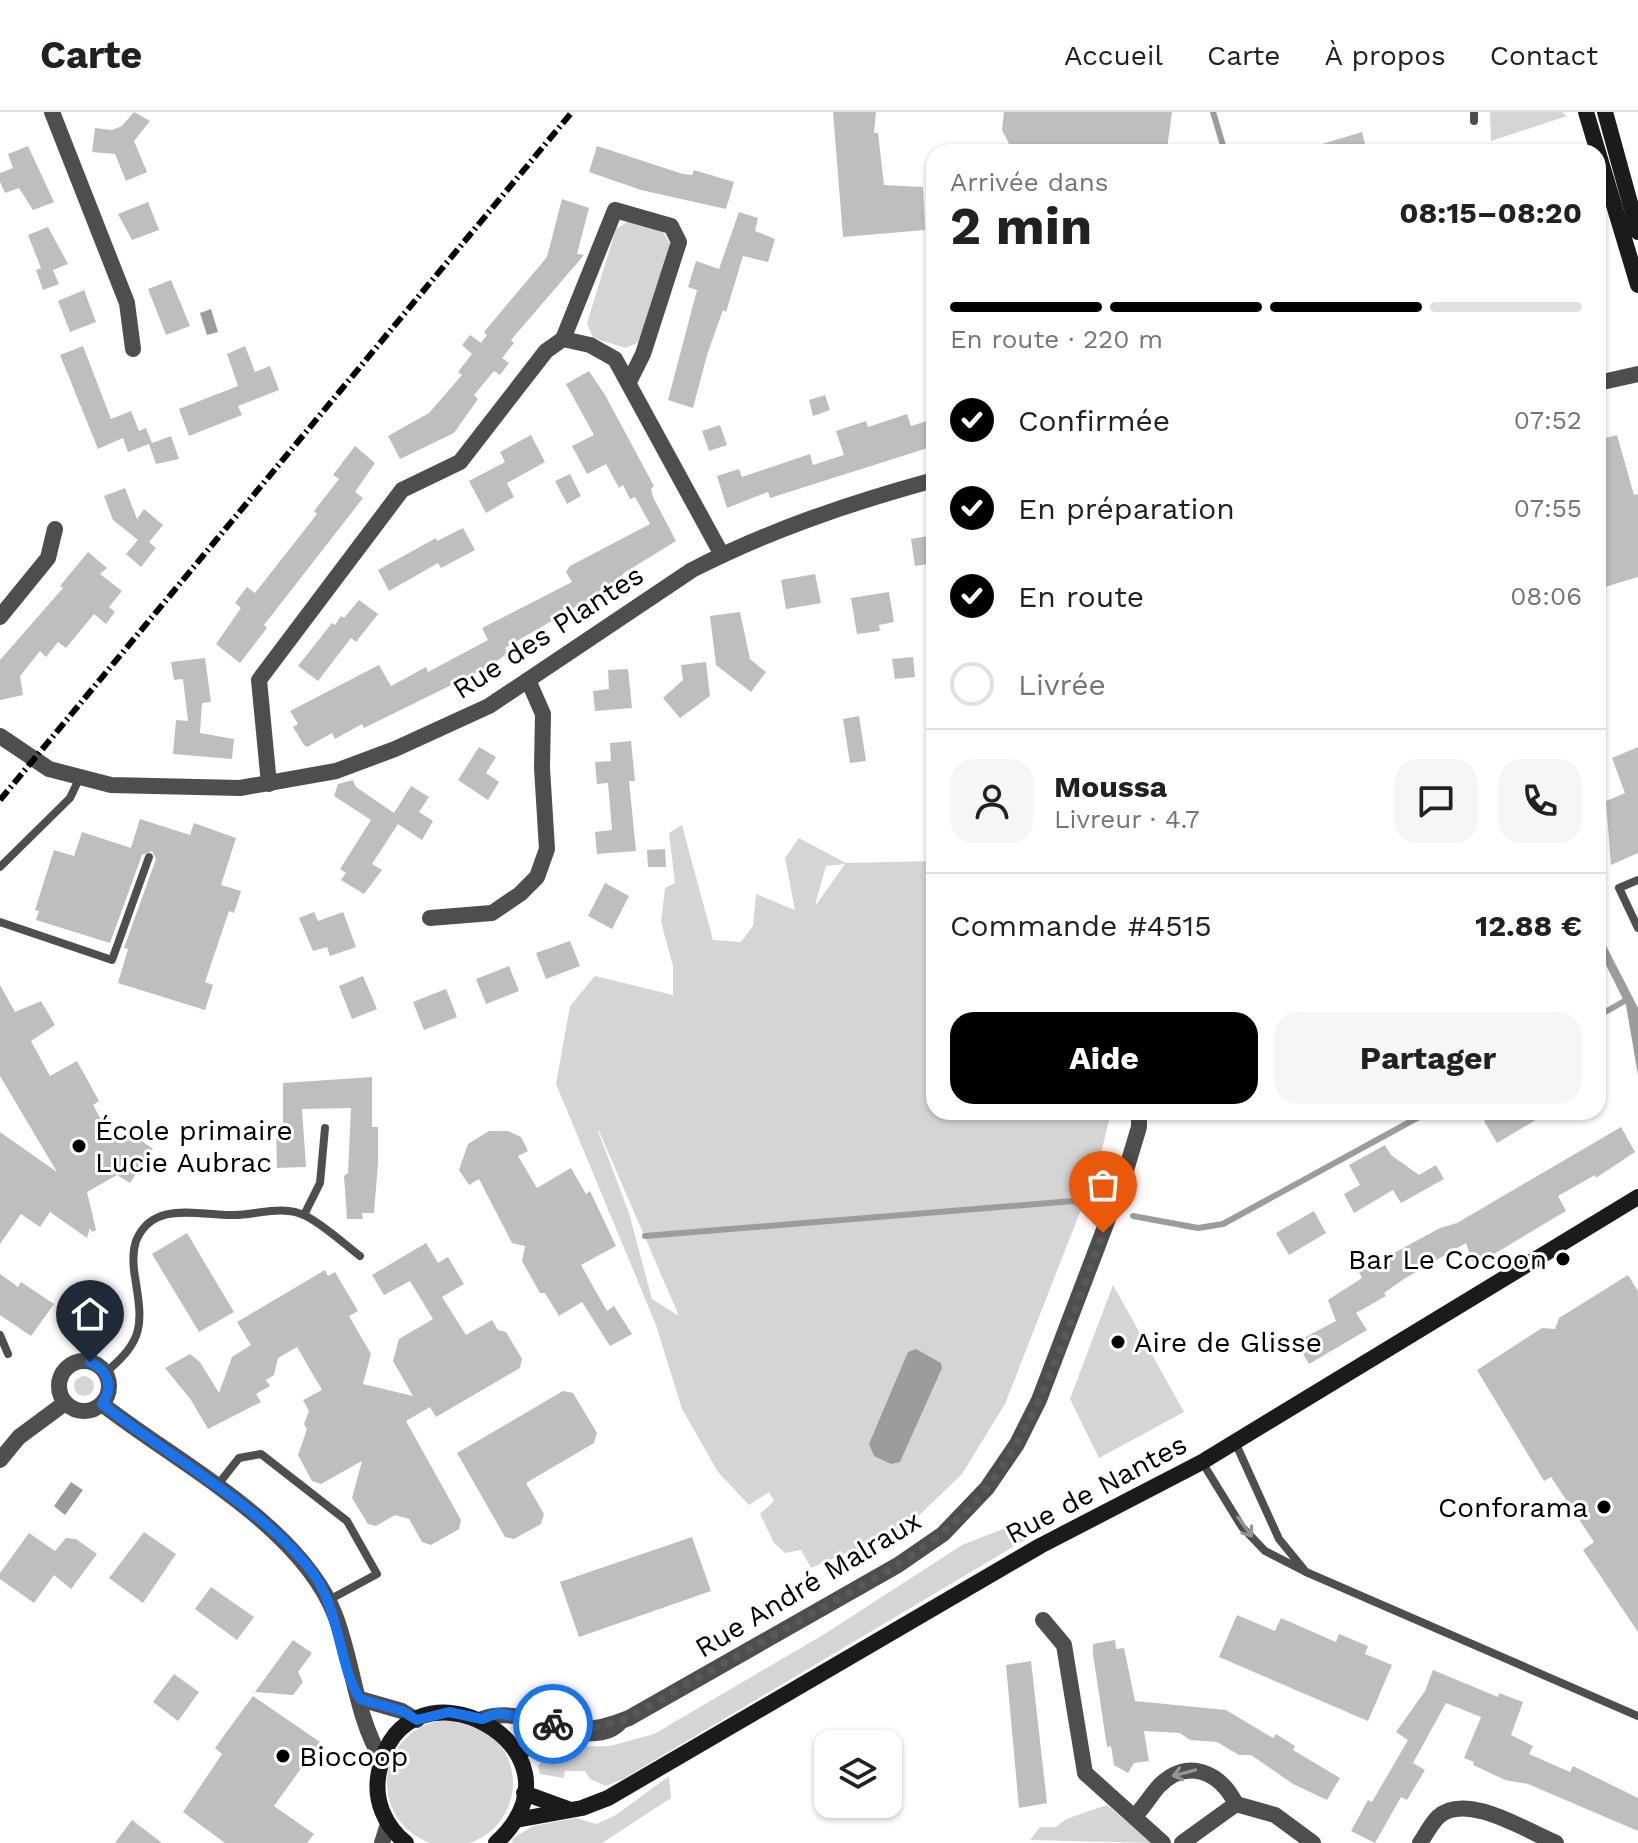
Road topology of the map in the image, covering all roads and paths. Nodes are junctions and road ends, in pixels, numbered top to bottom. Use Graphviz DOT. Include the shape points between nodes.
graph roads {
  1 [pos="52,112"];
  2 [pos="1586,112"];
  3 [pos="1605,112"];
  4 [pos="1596,144"];
  5 [pos="1606,179"];
  6 [pos="1638,232"];
  7 [pos="1638,285"];
  8 [pos="563,339"];
  9 [pos="133,349"];
  10 [pos="1638,374"];
  11 [pos="1606,381"];
  12 [pos="629,382"];
  13 [pos="926,482"];
  14 [pos="55,529"];
  15 [pos="722,555"];
  16 [pos="0,617"];
  17 [pos="528,680"];
  18 [pos="0,736"];
  19 [pos="79,779"];
  20 [pos="269,784"];
  21 [pos="149,857"];
  22 [pos="0,867"];
  23 [pos="1638,880"];
  24 [pos="430,918"];
  25 [pos="0,922"];
  26 [pos="1638,928"];
  27 [pos="1139,1120"];
  28 [pos="325,1128"];
  29 [pos="1638,1197"];
  30 [pos="304,1215"];
  31 [pos="360,1256"];
  32 [pos="0,1335"];
  33 [pos="8,1354"];
  34 [pos="105,1373"];
  35 [pos="65,1403"];
  36 [pos="102,1404"];
  37 [pos="1235,1442"];
  38 [pos="0,1460"];
  39 [pos="1202,1462"];
  40 [pos="216,1488"];
  41 [pos="1306,1572"];
  42 [pos="327,1601"];
  43 [pos="1043,1620"];
  44 [pos="360,1699"];
  45 [pos="1638,1716"];
  46 [pos="629,1718"];
  47 [pos="482,1719"];
  48 [pos="417,1720"];
  49 [pos="519,1758"];
  50 [pos="382,1760"];
  51 [pos="524,1793"];
  52 [pos="1236,1804"];
  53 [pos="569,1810"];
  54 [pos="1135,1816"];
  55 [pos="516,1820"];
  56 [pos="388,1824"];
  57 [pos="382,1843"];
  58 [pos="406,1843"];
  59 [pos="496,1843"];
  60 [pos="1163,1843"];
  61 [pos="1182,1843"];
  62 [pos="1313,1843"];
  63 [pos="1420,1843"];
  64 [pos="1556,1843"];
  1 -- 9 [label="street" via="127,303"];
  2 -- 4 [label="main road"];
  3 -- 6 [label="main road"];
  5 -- 7 [label="main road"];
  8 -- 12 [label="street" via="590,345 615,359"];
  8 -- 12 [label="street" via="615,210 671,226 679,242"];
  8 -- 20 [label="street" via="546,351 460,462 402,490 259,680"];
  10 -- 11 [label="street"];
  12 -- 15 [label="street"];
  13 -- 15 [label="street, Rue des Plantes" via="818,514"];
  14 -- 16 [label="street" via="48,558"];
  15 -- 17 [label="street, Rue des Plantes"];
  17 -- 20 [label="street, Rue des Plantes" via="465,718 360,764"];
  17 -- 24 [label="street" via="543,714 547,849 537,877 492,913"];
  18 -- 19 [label="street, Rue des Plantes" via="49,769"];
  19 -- 20 [label="street, Rue des Plantes" via="160,789"];
  19 -- 22 [label="lane" via="70,798"];
  21 -- 25 [label="lane" via="112,960"];
  23 -- 26 [label="lane" via="1619,888"];
  27 -- 46 [label="street, Rue André Malraux" via="1124,1177 1039,1400 987,1488 943,1534 898,1565"];
  28 -- 30 [label="lane" via="320,1183"];
  29 -- 37 [label="main road, Rue de Nantes"];
  30 -- 31 [label="lane"];
  30 -- 34 [label="lane" via="268,1210 235,1215 174,1212 142,1229 133,1252 141,1322 137,1341"];
  32 -- 33 [label="lane"];
  34 -- 35 [label="street" via="84,1361 66,1367 58,1385"];
  34 -- 36 [label="street" via="109,1385"];
  35 -- 36 [label="street" via="83,1411"];
  35 -- 38 [label="street" via="19,1437"];
  36 -- 40 [label="street"];
  37 -- 39 [label="main road, Rue de Nantes"];
  37 -- 41 [label="lane" via="1279,1539"];
  39 -- 41 [label="lane, one-way" via="1242,1527 1265,1551"];
  39 -- 53 [label="main road, Rue de Nantes" via="1040,1546 608,1798"];
  40 -- 42 [label="street" via="273,1529 316,1578"];
  40 -- 42 [label="lane" via="239,1458 261,1454 347,1521 377,1574"];
  41 -- 45 [label="lane"];
  42 -- 44 [label="street"];
  43 -- 54 [label="street" via="1064,1645 1085,1773"];
  44 -- 48 [label="street"];
  44 -- 50 [label="street"];
  46 -- 47 [label="street, Rue André Malraux" via="574,1729 498,1713"];
  46 -- 49 [label="lane" via="619,1731 551,1739"];
  47 -- 48 [label="main road" via="449,1712"];
  47 -- 49 [label="main road"];
  48 -- 50 [label="main road" via="390,1744"];
  49 -- 51 [label="main road"];
  50 -- 56 [label="main road" via="378,1792"];
  51 -- 53 [label="main road"];
  51 -- 55 [label="main road"];
  52 -- 54 [label="street, one-way" via="1222,1782 1194,1769 1161,1784"];
  52 -- 61 [label="street"];
  52 -- 62 [label="street" via="1275,1815"];
  53 -- 55 [label="main road, Rue de Nantes"];
  54 -- 60 [label="street"];
  55 -- 59 [label="main road"];
  56 -- 57 [label="street"];
  56 -- 58 [label="main road"];
  63 -- 64 [label="street" via="1438,1817 1460,1806"];
}
